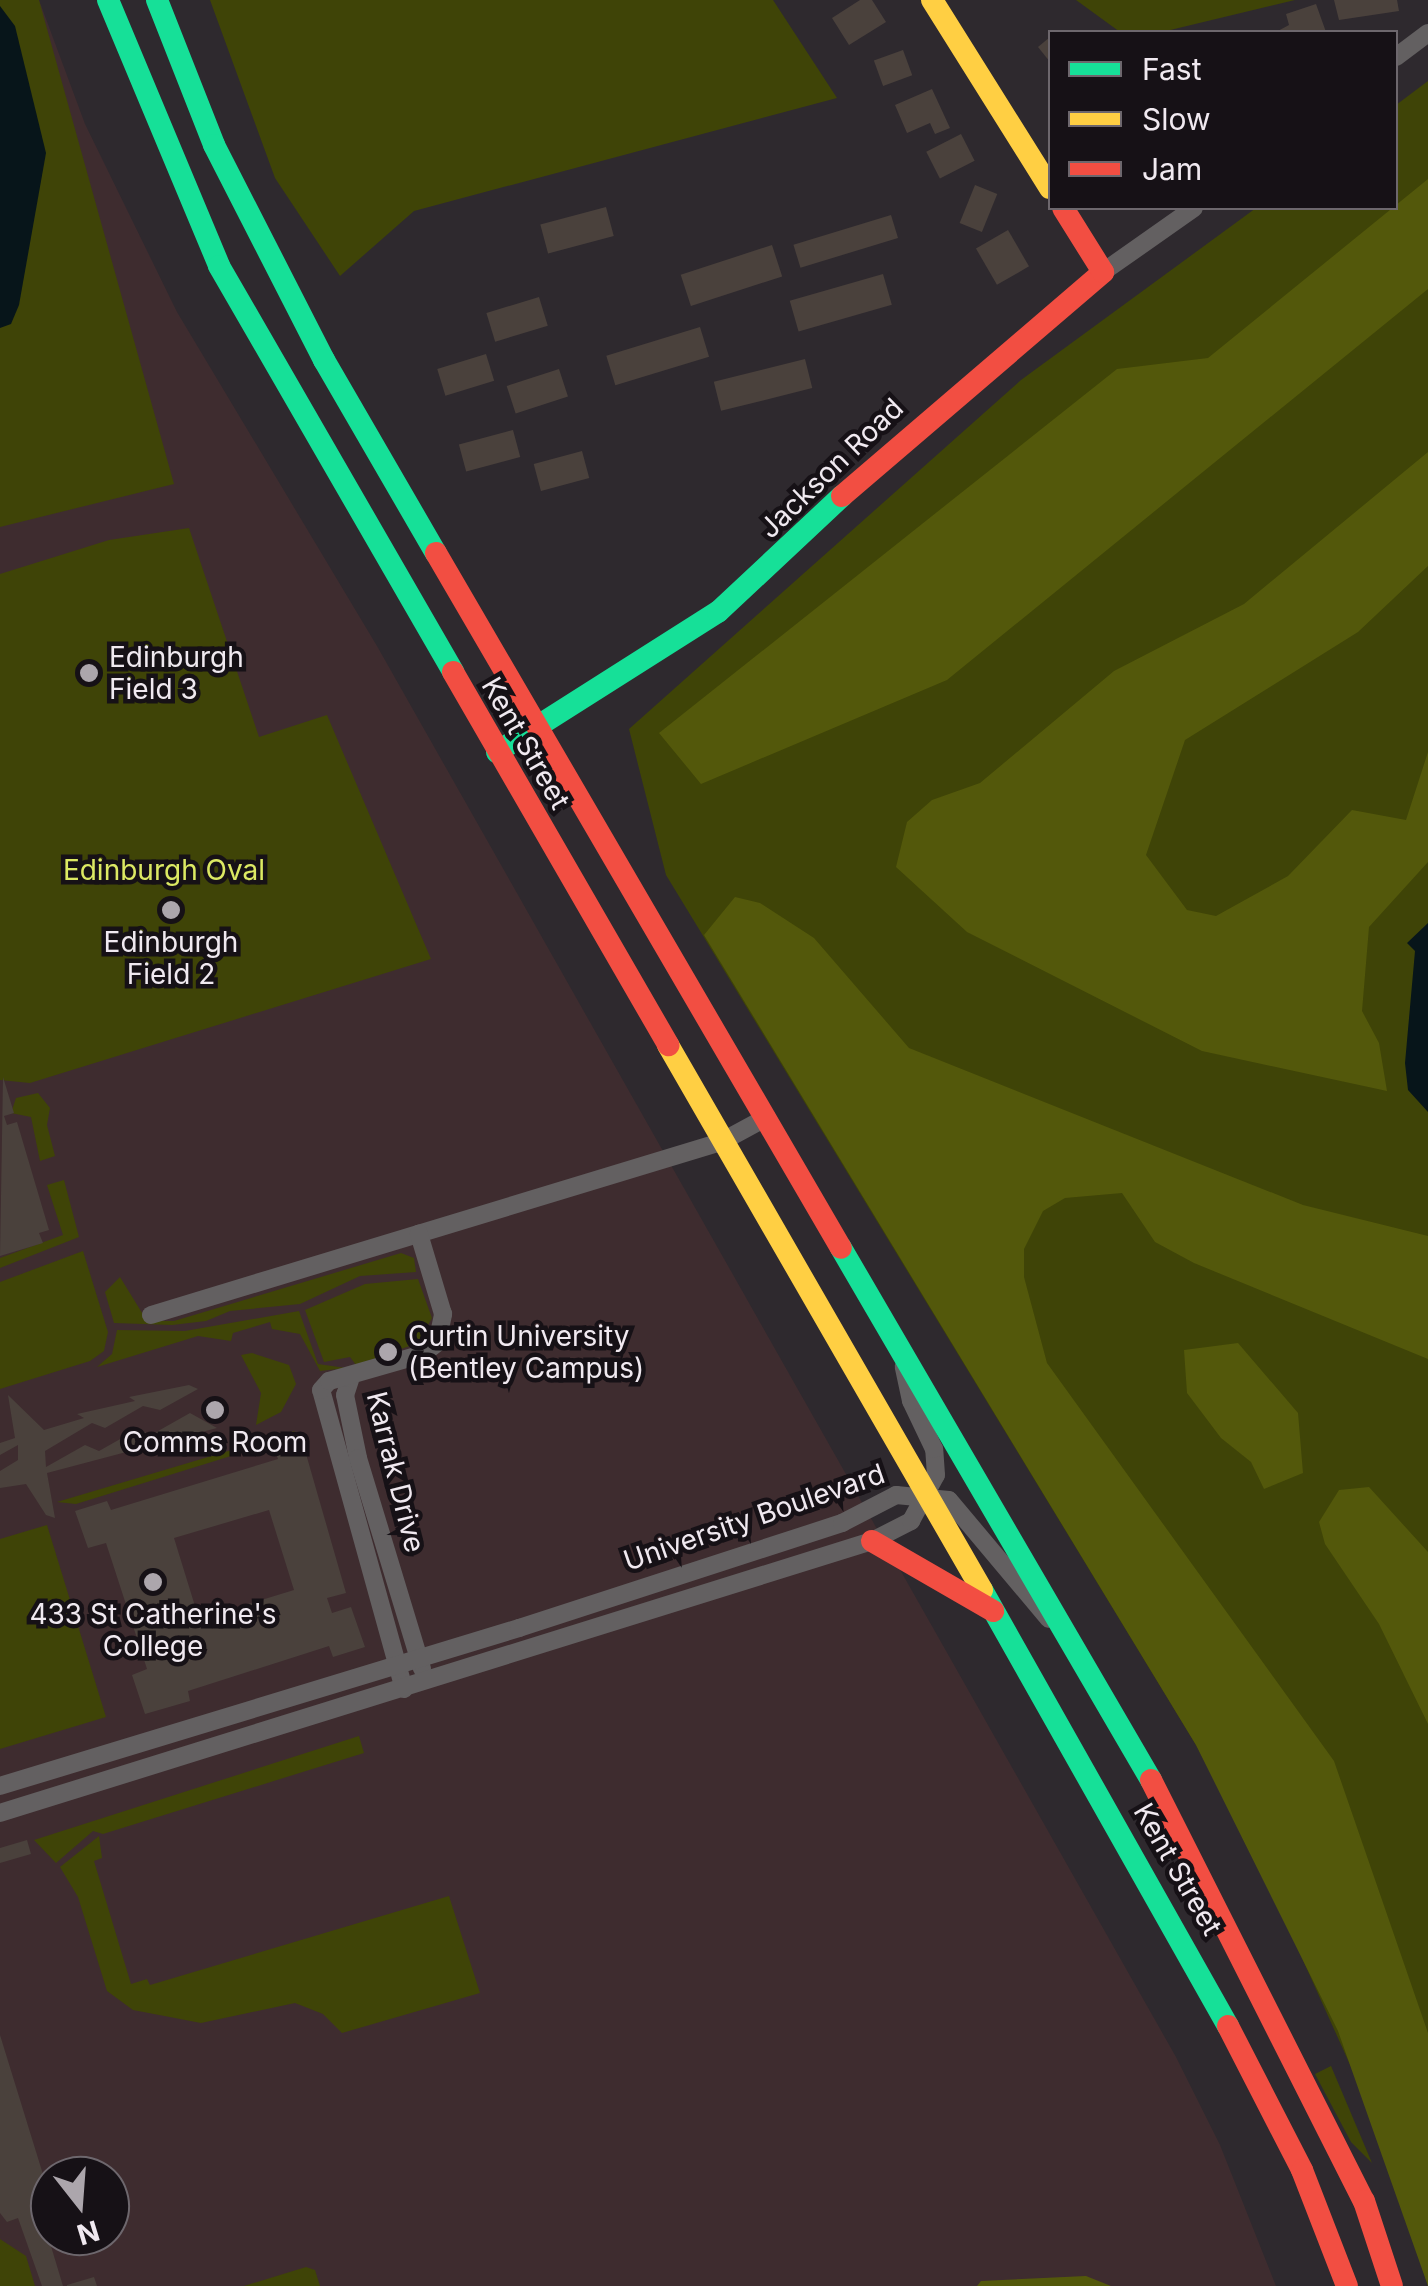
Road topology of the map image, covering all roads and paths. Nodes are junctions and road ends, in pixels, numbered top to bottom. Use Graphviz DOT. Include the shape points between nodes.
graph roads {
  1 [pos="108,0"];
  2 [pos="157,0"];
  3 [pos="932,0"];
  4 [pos="1428,33"];
  5 [pos="1398,56"];
  6 [pos="1048,185"];
  7 [pos="1064,210"];
  8 [pos="1191,210"];
  9 [pos="1104,272"];
  10 [pos="540,727"];
  11 [pos="497,752"];
  12 [pos="767,1116"];
  13 [pos="721,1142"];
  14 [pos="419,1234"];
  15 [pos="151,1315"];
  16 [pos="900,1347"];
  17 [pos="351,1376"];
  18 [pos="928,1497"];
  19 [pos="872,1541"];
  20 [pos="994,1612"];
  21 [pos="1074,1644"];
  22 [pos="419,1658"];
  23 [pos="397,1665"];
  24 [pos="426,1682"];
  25 [pos="404,1690"];
  26 [pos="0,1786"];
  27 [pos="0,1813"];
  28 [pos="1347,2286"];
  29 [pos="1392,2286"];
  1 -- 11 [label="main road, Kent Street" via="219,266"];
  2 -- 10 [label="main road, Kent Street" via="260,242"];
  3 -- 6 [label="main road"];
  4 -- 5 [label="street"];
  7 -- 9 [label="main road"];
  8 -- 9 [label="street, Jackson Road"];
  9 -- 10 [label="main road, Jackson Road" via="929,415 718,612"];
  10 -- 11 [label="main road, Jackson Road"];
  10 -- 12 [label="main road, Kent Street"];
  11 -- 13 [label="main road, Kent Street"];
  12 -- 13 [label="street"];
  12 -- 16 [label="main road, Kent Street"];
  13 -- 14 [label="street"];
  13 -- 18 [label="main road, Kent Street"];
  14 -- 15 [label="street"];
  14 -- 17 [label="street" via="443,1314 441,1335 422,1354"];
  16 -- 18 [label="street, Kent Street" via="910,1401 934,1448 936,1475"];
  16 -- 21 [label="main road, Kent Street"];
  17 -- 22 [label="street, Karrak Drive" via="345,1395 358,1458"];
  17 -- 23 [label="street, Karrak Drive" via="329,1381 321,1390 321,1408"];
  18 -- 19 [label="street, University Boulevard" via="911,1521"];
  18 -- 20 [label="main road, Kent Street"];
  18 -- 21 [label="street, Kent Street" via="949,1500 1018,1589"];
  18 -- 22 [label="street, University Boulevard" via="896,1495 842,1522"];
  19 -- 20 [label="main road"];
  19 -- 24 [label="street, University Boulevard"];
  20 -- 28 [label="main road, Kent Street" via="1230,2024 1302,2170"];
  21 -- 29 [label="main road, Kent Street" via="1230,1927 1376,2228"];
  22 -- 23 [label="street, University Boulevard"];
  22 -- 24 [label="street, Karrak Drive"];
  23 -- 25 [label="street"];
  23 -- 26 [label="street, University Boulevard"];
  24 -- 25 [label="street, University Boulevard"];
  25 -- 27 [label="street, University Boulevard"];
}
